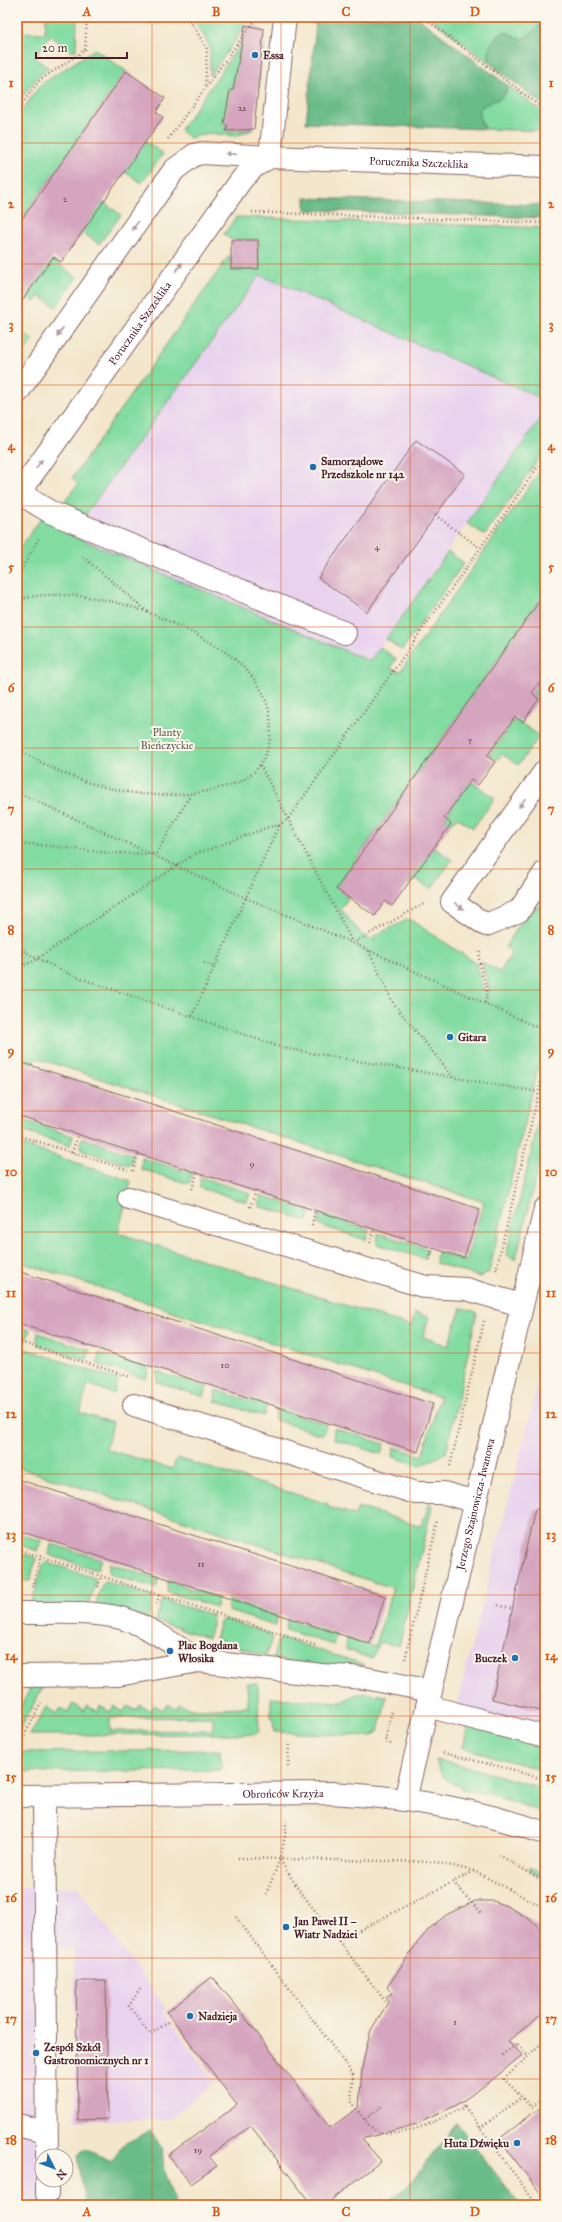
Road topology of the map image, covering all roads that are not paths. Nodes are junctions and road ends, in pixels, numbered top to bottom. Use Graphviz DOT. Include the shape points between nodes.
graph roads {
  1 [pos="285,17"];
  2 [pos="270,157"];
  3 [pos="545,167"];
  4 [pos="17,393"];
  5 [pos="18,495"];
  6 [pos="345,633"];
  7 [pos="545,771"];
  8 [pos="545,873"];
  9 [pos="130,1198"];
  10 [pos="545,1209"];
  11 [pos="521,1305"];
  12 [pos="134,1405"];
  13 [pos="476,1502"];
  14 [pos="17,1613"];
  15 [pos="199,1661"];
  16 [pos="17,1676"];
  17 [pos="429,1698"];
  18 [pos="545,1737"];
  19 [pos="17,1796"];
  20 [pos="44,1796"];
  21 [pos="405,1800"];
  22 [pos="545,1833"];
  23 [pos="17,2125"];
  24 [pos="46,2132"];
  25 [pos="47,2148"];
  1 -- 2 [label="street"];
  2 -- 3 [label="street, Porucznika Szczeklika"];
  2 -- 4 [label="street, Porucznika Szczeklika, one-way" via="202,153 180,165"];
  5 -- 2 [label="street, Porucznika Szczeklika, one-way" via="218,211 242,179 255,166"];
  5 -- 6 [label="street" via="52,513"];
  7 -- 8 [label="street, one-way" via="452,902 486,925 519,911"];
  9 -- 11 [label="street" via="426,1286 466,1289"];
  10 -- 11 [label="street, Jerzego Szajnowicza-Iwanowa"];
  11 -- 13 [label="street, Jerzego Szajnowicza-Iwanowa"];
  12 -- 13 [label="street" via="416,1493 444,1493"];
  13 -- 17 [label="street, Jerzego Szajnowicza-Iwanowa"];
  14 -- 15 [label="street" via="122,1618 149,1630"];
  15 -- 16 [label="street" via="118,1675"];
  15 -- 17 [label="street" via="365,1678 398,1684"];
  17 -- 18 [label="street"];
  17 -- 21 [label="street, Jerzego Szajnowicza-Iwanowa"];
  19 -- 20 [label="street, Obrońców Krzyża"];
  20 -- 21 [label="street, Obrońców Krzyża" via="331,1793"];
  20 -- 24 [label="street"];
  21 -- 22 [label="street, Obrońców Krzyża" via="449,1808"];
  23 -- 24 [label="street"];
  24 -- 25 [label="street"];
}
